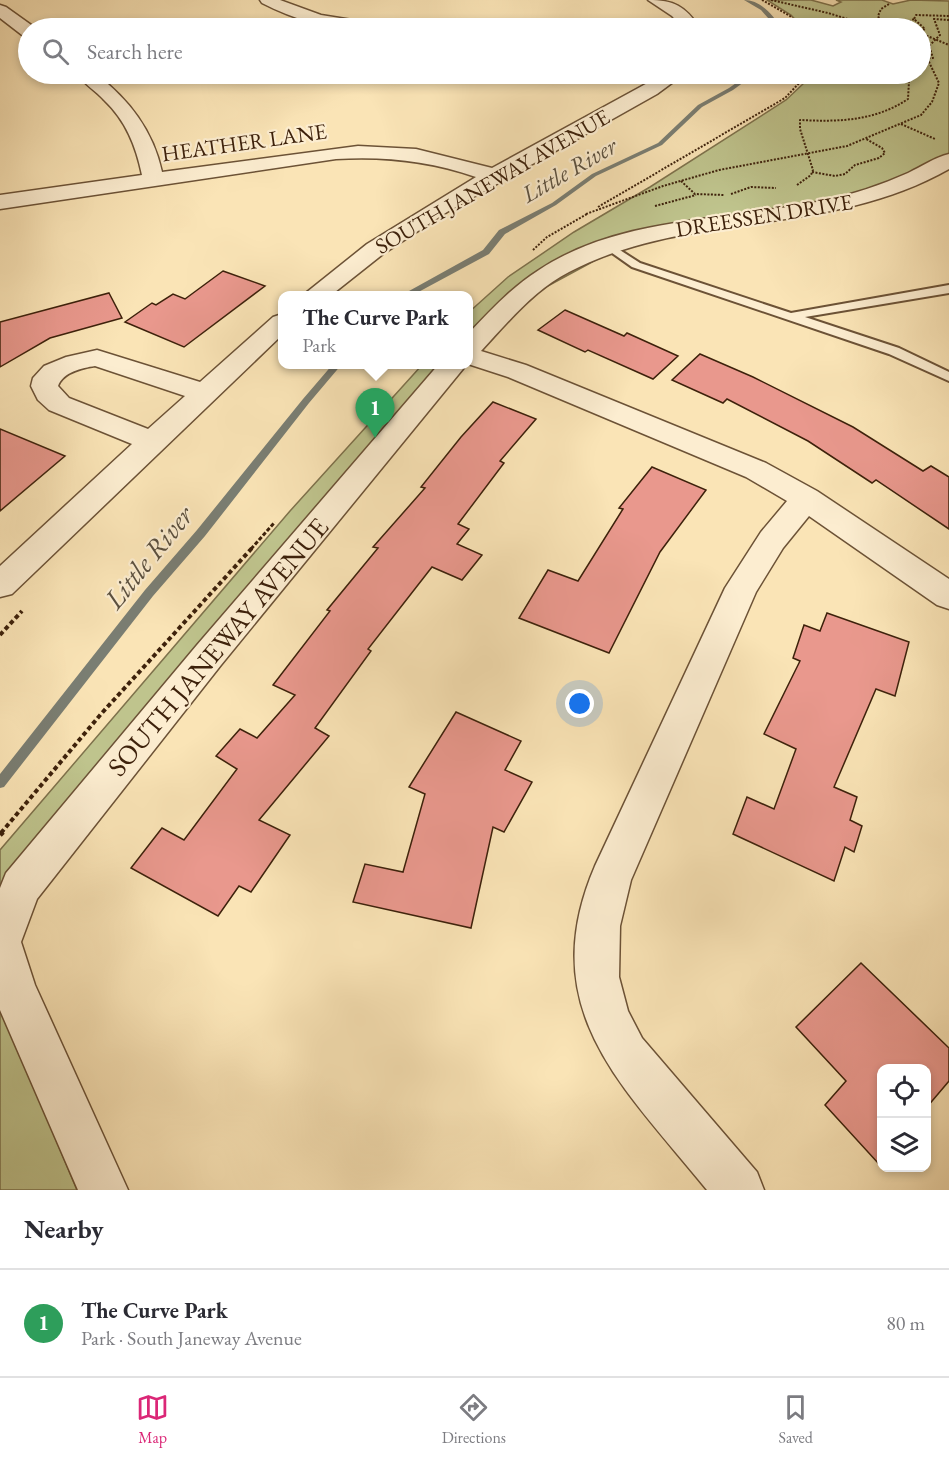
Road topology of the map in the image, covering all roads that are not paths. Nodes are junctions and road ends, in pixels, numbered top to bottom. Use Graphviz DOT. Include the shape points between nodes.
graph roads {
  1 [pos="268,0"];
  2 [pos="656,0"];
  3 [pos="0,10"];
  4 [pos="311,18"];
  5 [pos="683,18"];
  6 [pos="18,24"];
  7 [pos="98,84"];
  8 [pos="649,84"];
  9 [pos="949,160"];
  10 [pos="494,176"];
  11 [pos="153,180"];
  12 [pos="0,202"];
  13 [pos="609,246"];
  14 [pos="949,289"];
  15 [pos="320,291"];
  16 [pos="793,316"];
  17 [pos="278,325"];
  18 [pos="473,344"];
  19 [pos="473,357"];
  20 [pos="450,369"];
  21 [pos="949,377"];
  22 [pos="205,393"];
  23 [pos="154,442"];
  24 [pos="806,499"];
  25 [pos="0,585"];
  26 [pos="949,596"];
  27 [pos="0,942"];
  28 [pos="103,1190"];
  29 [pos="739,1190"];
  1 -- 4 [label="street"];
  2 -- 5 [label="street"];
  3 -- 6 [label="street"];
  7 -- 11 [label="street" via="120,102 143,139"];
  8 -- 10 [label="street, SOUTH JANEWAY AVENUE"];
  9 -- 13 [label="street, DREESSEN DRIVE" via="889,190 854,201 807,212 656,232"];
  10 -- 11 [label="street, HEATHER LANE" via="442,158 367,150"];
  10 -- 15 [label="street, SOUTH JANEWAY AVENUE" via="391,238"];
  11 -- 12 [label="street, HEATHER LANE"];
  13 -- 16 [label="lane" via="636,265"];
  13 -- 18 [label="street" via="558,268 514,302"];
  14 -- 16 [label="lane"];
  16 -- 21 [label="lane" via="894,351"];
  17 -- 22 [label="street"];
  19 -- 24 [label="street" via="722,454"];
  20 -- 27 [label="street, SOUTH JANEWAY AVENUE" via="209,655 21,887"];
  22 -- 23 [label="street"];
  22 -- 23 [label="street" via="97,358 67,364 45,380 49,397 59,404"];
  23 -- 25 [label="street"];
  24 -- 26 [label="street"];
  24 -- 29 [label="street" via="772,540 741,588 610,880 599,926 597,977 607,1019 626,1054"];
  27 -- 28 [label="street" via="14,990"];
}
